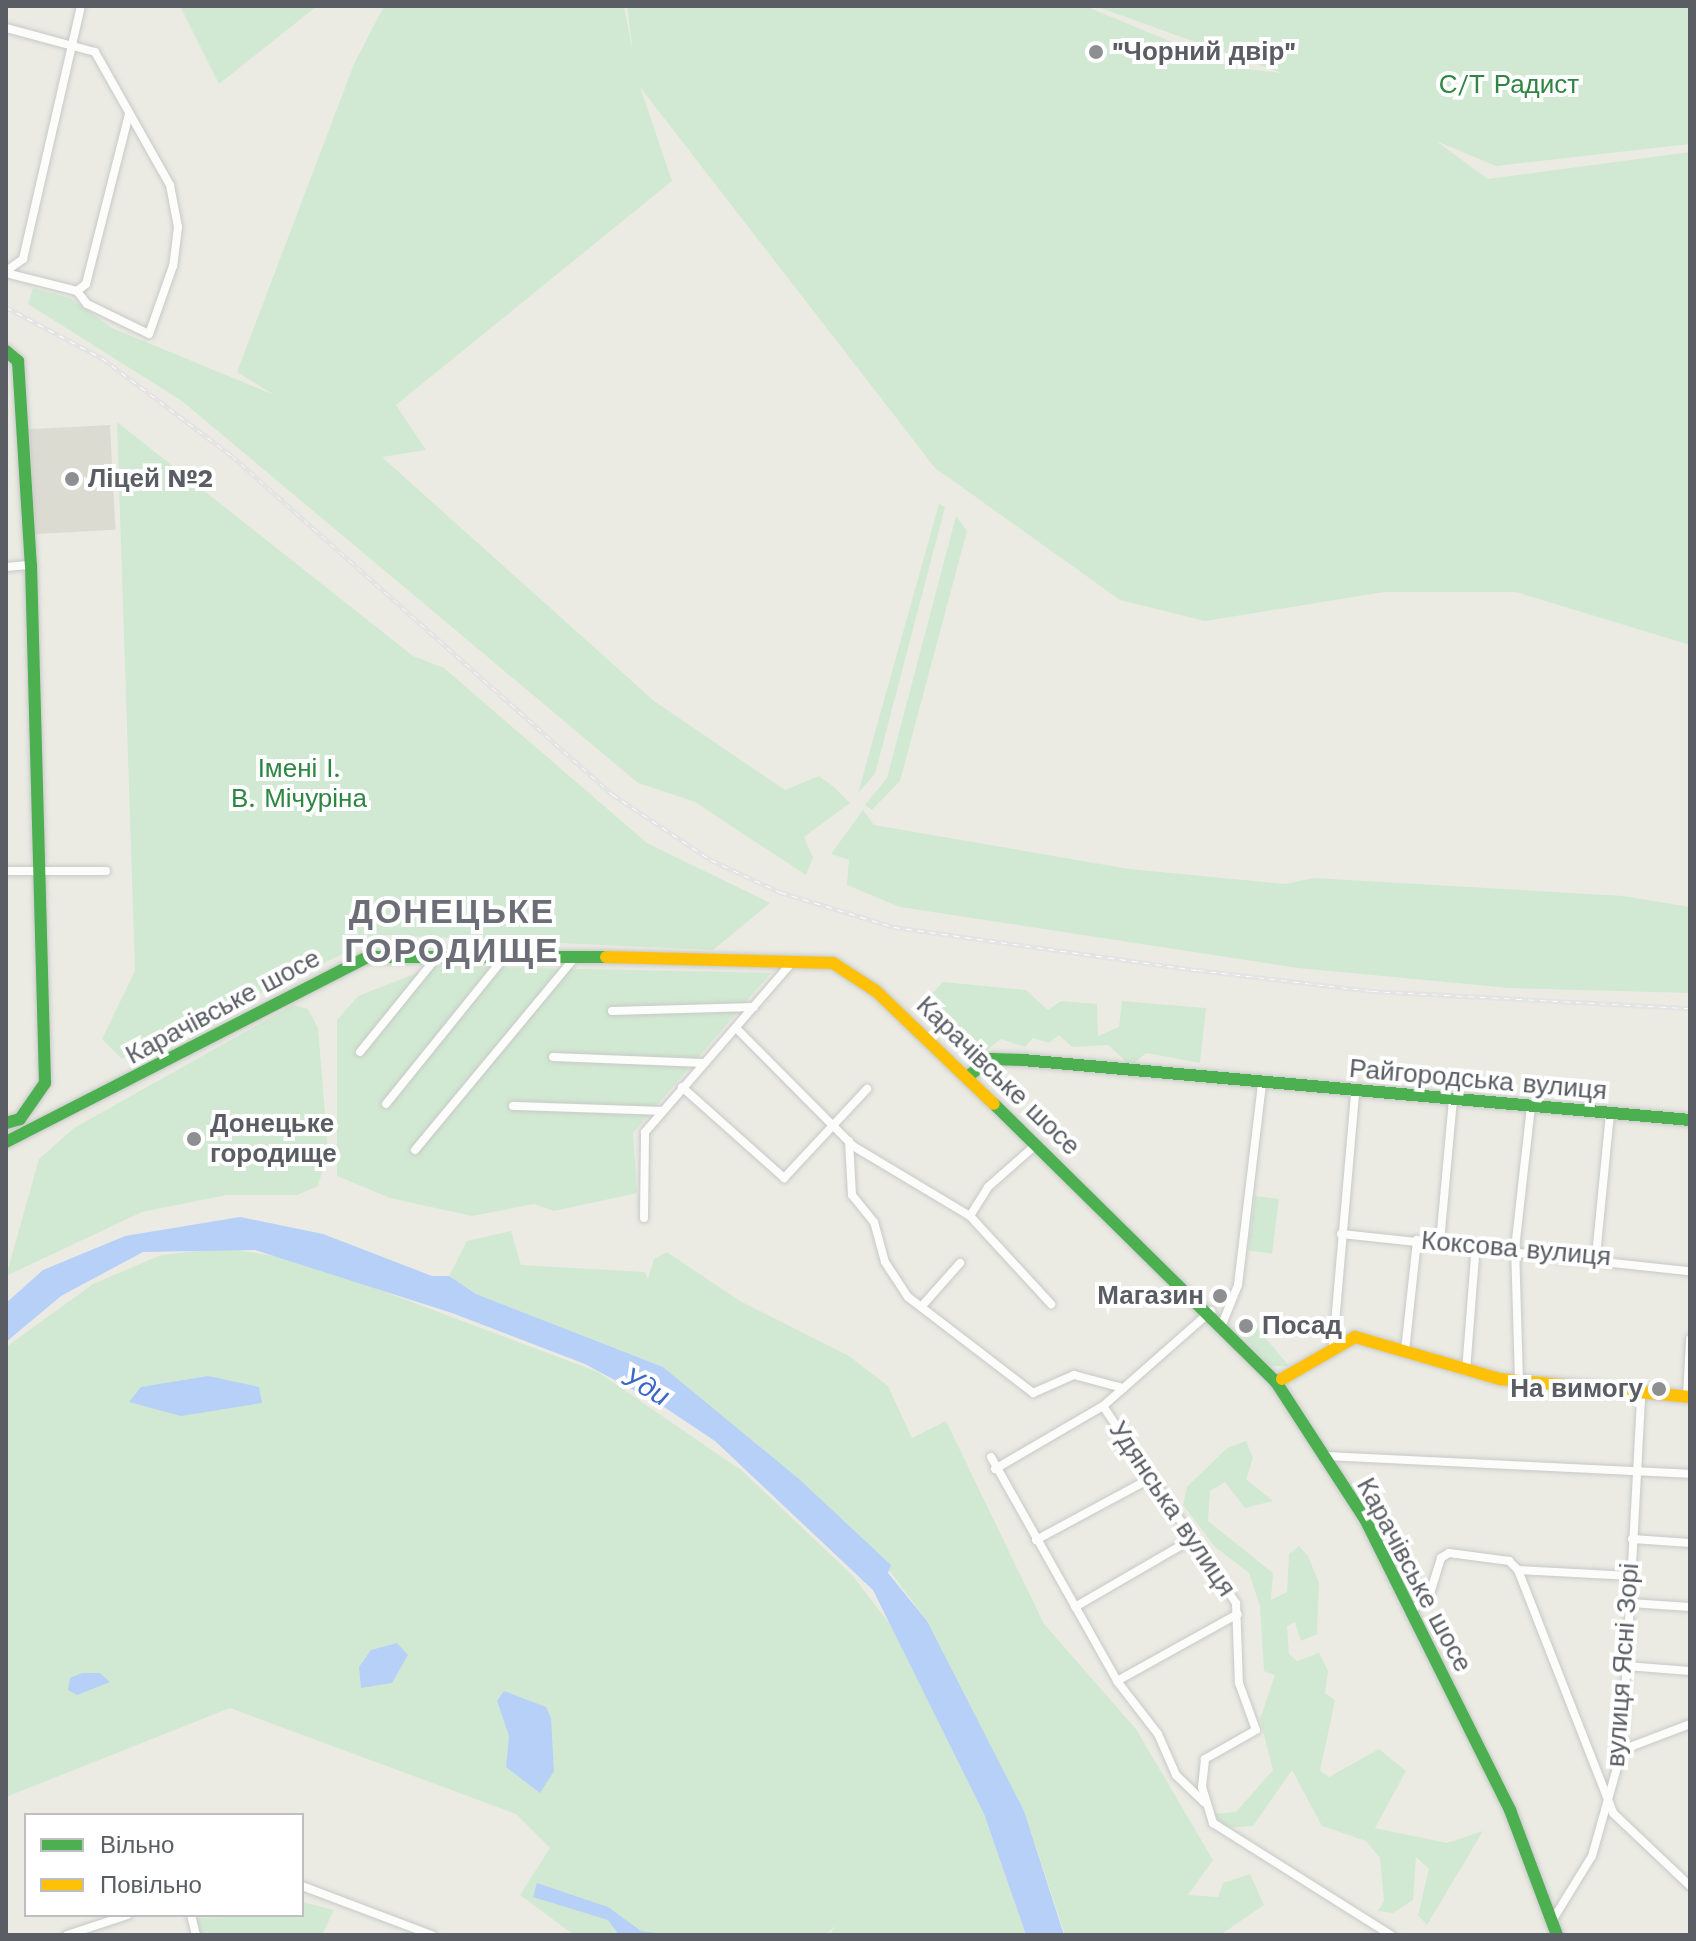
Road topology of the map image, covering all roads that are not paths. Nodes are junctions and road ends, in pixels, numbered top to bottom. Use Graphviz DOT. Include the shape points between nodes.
graph roads {
  1 [pos="81,6"];
  2 [pos="6,28"];
  3 [pos="76,44"];
  4 [pos="129,113"];
  5 [pos="6,272"];
  6 [pos="77,291"];
  7 [pos="11,353"];
  8 [pos="31,565"];
  9 [pos="6,567"];
  10 [pos="6,871"];
  11 [pos="106,871"];
  12 [pos="42,874"];
  13 [pos="441,952"];
  14 [pos="507,954"];
  15 [pos="576,955"];
  16 [pos="793,961"];
  17 [pos="754,1007"];
  18 [pos="612,1011"];
  19 [pos="736,1028"];
  20 [pos="360,1052"];
  21 [pos="553,1057"];
  22 [pos="704,1063"];
  23 [pos="967,1077"];
  24 [pos="1262,1084"];
  25 [pos="682,1087"];
  26 [pos="867,1089"];
  27 [pos="1355,1092"];
  28 [pos="1453,1100"];
  29 [pos="386,1104"];
  30 [pos="513,1106"];
  31 [pos="1531,1107"];
  32 [pos="661,1111"];
  33 [pos="1610,1113"];
  34 [pos="1690,1120"];
  35 [pos="6,1123"];
  36 [pos="838,1128"];
  37 [pos="849,1141"];
  38 [pos="6,1142"];
  39 [pos="1037,1144"];
  40 [pos="415,1150"];
  41 [pos="970,1216"];
  42 [pos="644,1218"];
  43 [pos="1341,1234"];
  44 [pos="1417,1240"];
  45 [pos="1440,1242"];
  46 [pos="1476,1245"];
  47 [pos="1515,1249"];
  48 [pos="1596,1256"];
  49 [pos="960,1263"];
  50 [pos="1690,1271"];
  51 [pos="1051,1304"];
  52 [pos="921,1307"];
  53 [pos="1211,1311"];
  54 [pos="1223,1322"];
  55 [pos="1690,1339"];
  56 [pos="1333,1346"];
  57 [pos="1405,1351"];
  58 [pos="1466,1371"];
  59 [pos="1519,1381"];
  60 [pos="1276,1382"];
  61 [pos="1123,1388"];
  62 [pos="1641,1395"];
  63 [pos="1688,1397"];
  64 [pos="1103,1406"];
  65 [pos="1325,1456"];
  66 [pos="991,1457"];
  67 [pos="995,1469"];
  68 [pos="1637,1471"];
  69 [pos="1690,1474"];
  70 [pos="1151,1478"];
  71 [pos="1632,1539"];
  72 [pos="1036,1540"];
  73 [pos="1189,1541"];
  74 [pos="1690,1543"];
  75 [pos="1518,1570"];
  76 [pos="1631,1576"];
  77 [pos="1630,1603"];
  78 [pos="1075,1607"];
  79 [pos="1690,1607"];
  80 [pos="1410,1610"];
  81 [pos="1238,1614"];
  82 [pos="1626,1666"];
  83 [pos="1690,1671"];
  84 [pos="1117,1681"];
  85 [pos="1690,1724"];
  86 [pos="1622,1750"];
  87 [pos="1204,1802"];
  88 [pos="1609,1803"];
  89 [pos="1690,1886"];
  90 [pos="304,1887"];
  91 [pos="122,1917"];
  92 [pos="1552,1921"];
  93 [pos="67,1935"];
  94 [pos="432,1935"];
  95 [pos="1391,1935"];
  96 [pos="1557,1935"];
  1 -- 3 [label="street"];
  2 -- 3 [label="street"];
  3 -- 4 [label="street" via="95,52"];
  3 -- 5 [label="street" via="23,259"];
  4 -- 6 [label="street" via="86,284"];
  4 -- 6 [label="street" via="177,203 173,266 149,334 87,304"];
  5 -- 6 [label="street"];
  7 -- 8 [label="main road"];
  8 -- 9 [label="street"];
  8 -- 12 [label="main road"];
  10 -- 12 [label="street"];
  11 -- 12 [label="street"];
  12 -- 35 [label="main road" via="45,1083 20,1119"];
  13 -- 14 [label="main road, Карачівське шосе"];
  13 -- 20 [label="street"];
  13 -- 38 [label="main road, Карачівське шосе" via="395,952 338,970 41,1130"];
  14 -- 15 [label="main road, Карачівське шосе"];
  14 -- 29 [label="street"];
  15 -- 16 [label="main road, Карачівське шосе"];
  15 -- 40 [label="street"];
  16 -- 17 [label="street"];
  16 -- 23 [label="main road, Карачівське шосе" via="848,970"];
  17 -- 18 [label="street"];
  17 -- 19 [label="street"];
  19 -- 22 [label="street"];
  19 -- 36 [label="street"];
  21 -- 22 [label="street"];
  22 -- 25 [label="street"];
  23 -- 24 [label="main road, Райгородська вулиця" via="991,1059"];
  23 -- 39 [label="main road, Карачівське шосе"];
  24 -- 27 [label="main road, Райгородська вулиця"];
  24 -- 54 [label="street" via="1238,1285"];
  25 -- 32 [label="street"];
  25 -- 36 [label="street" via="784,1178"];
  26 -- 36 [label="street"];
  27 -- 28 [label="main road, Райгородська вулиця"];
  27 -- 43 [label="street"];
  28 -- 31 [label="main road, Райгородська вулиця"];
  28 -- 45 [label="street"];
  30 -- 32 [label="street"];
  31 -- 33 [label="main road, Райгородська вулиця"];
  31 -- 47 [label="street"];
  32 -- 42 [label="street" via="642,1141"];
  33 -- 34 [label="main road, Райгородська вулиця"];
  33 -- 48 [label="street"];
  36 -- 37 [label="street"];
  37 -- 41 [label="street"];
  37 -- 52 [label="street" via="852,1195 874,1222 885,1262"];
  39 -- 41 [label="street" via="988,1187"];
  39 -- 53 [label="main road, Карачівське шосе"];
  41 -- 51 [label="street"];
  43 -- 44 [label="street, Коксова вулиця"];
  43 -- 56 [label="street"];
  44 -- 45 [label="street, Коксова вулиця"];
  44 -- 57 [label="street"];
  45 -- 46 [label="street, Коксова вулиця"];
  46 -- 47 [label="street, Коксова вулиця"];
  46 -- 58 [label="street"];
  47 -- 48 [label="street, Коксова вулиця"];
  47 -- 59 [label="street"];
  48 -- 50 [label="street, Коксова вулиця"];
  49 -- 52 [label="street"];
  52 -- 61 [label="street" via="1033,1393 1074,1375"];
  53 -- 54 [label="main road, Карачівське шосе"];
  53 -- 61 [label="street"];
  54 -- 60 [label="main road, Карачівське шосе"];
  55 -- 63 [label="street"];
  56 -- 57 [label="main road" via="1355,1337"];
  56 -- 60 [label="main road"];
  57 -- 58 [label="main road"];
  58 -- 59 [label="main road"];
  59 -- 62 [label="main road"];
  60 -- 65 [label="main road, Карачівське шосе"];
  61 -- 64 [label="street"];
  62 -- 63 [label="main road"];
  62 -- 68 [label="street, вулиця Ясні Зорі"];
  64 -- 67 [label="street"];
  64 -- 70 [label="street, Удянська вулиця"];
  65 -- 68 [label="street"];
  65 -- 80 [label="main road, Карачівське шосе"];
  66 -- 67 [label="street"];
  67 -- 72 [label="street"];
  68 -- 69 [label="street"];
  68 -- 71 [label="street, вулиця Ясні Зорі"];
  70 -- 72 [label="street"];
  70 -- 73 [label="street, Удянська вулиця"];
  71 -- 74 [label="street"];
  71 -- 76 [label="street, вулиця Ясні Зорі"];
  72 -- 78 [label="street"];
  73 -- 78 [label="street"];
  73 -- 81 [label="street, Удянська вулиця"];
  75 -- 76 [label="street"];
  75 -- 80 [label="street" via="1500,1559 1444,1555 1428,1600"];
  75 -- 88 [label="street"];
  76 -- 77 [label="street, вулиця Ясні Зорі"];
  77 -- 79 [label="street"];
  77 -- 82 [label="street, вулиця Ясні Зорі"];
  78 -- 84 [label="street"];
  80 -- 92 [label="main road, Карачівське шосе" via="1510,1810"];
  81 -- 84 [label="street"];
  81 -- 87 [label="street" via="1239,1683 1256,1730 1205,1759"];
  82 -- 83 [label="street"];
  82 -- 86 [label="street, вулиця Ясні Зорі"];
  84 -- 87 [label="street" via="1158,1734 1176,1775"];
  85 -- 86 [label="street"];
  86 -- 88 [label="street, вулиця Ясні Зорі"];
  87 -- 95 [label="street" via="1221,1832"];
  88 -- 89 [label="street"];
  88 -- 92 [label="street, вулиця Ясні Зорі" via="1584,1874"];
  90 -- 94 [label="street"];
  91 -- 93 [label="street"];
  92 -- 96 [label="main road, Карачівське шосе"];
}
